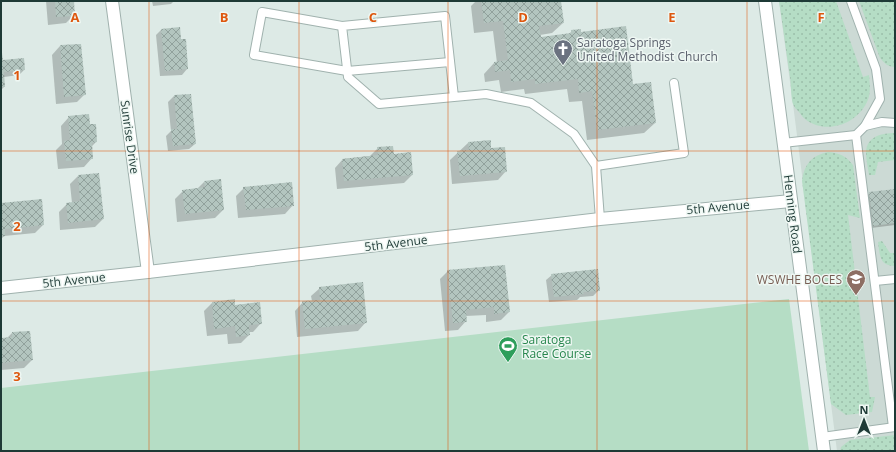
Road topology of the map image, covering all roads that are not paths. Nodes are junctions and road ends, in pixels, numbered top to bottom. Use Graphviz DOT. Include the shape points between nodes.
graph roads {
  1 [pos="112,1"];
  2 [pos="765,1"];
  3 [pos="850,1"];
  4 [pos="342,26"];
  5 [pos="450,62"];
  6 [pos="347,71"];
  7 [pos="674,83"];
  8 [pos="454,97"];
  9 [pos="895,123"];
  10 [pos="865,126"];
  11 [pos="856,135"];
  12 [pos="783,143"];
  13 [pos="596,166"];
  14 [pos="791,201"];
  15 [pos="600,218"];
  16 [pos="148,272"];
  17 [pos="895,278"];
  18 [pos="875,281"];
  19 [pos="1,288"];
  20 [pos="894,427"];
  21 [pos="822,437"];
  22 [pos="824,451"];
  1 -- 16 [label="street, Sunrise Drive"];
  2 -- 12 [label="street, Henning Road"];
  3 -- 10 [label="lane" via="876,69 880,99"];
  4 -- 5 [label="lane" via="445,16"];
  4 -- 6 [label="lane"];
  4 -- 6 [label="lane" via="262,12 254,55"];
  5 -- 6 [label="lane"];
  5 -- 8 [label="lane"];
  6 -- 8 [label="lane" via="348,77 379,104"];
  7 -- 13 [label="lane" via="684,153"];
  8 -- 13 [label="lane" via="486,94 531,103 574,134"];
  9 -- 10 [label="lane" via="882,122"];
  10 -- 11 [label="lane"];
  11 -- 12 [label="lane"];
  11 -- 18 [label="lane"];
  12 -- 14 [label="street, Henning Road"];
  13 -- 15 [label="lane"];
  14 -- 15 [label="street, 5th Avenue"];
  14 -- 21 [label="street, Henning Road"];
  15 -- 16 [label="street, 5th Avenue"];
  16 -- 19 [label="street, 5th Avenue"];
  17 -- 18 [label="lane"];
  18 -- 20 [label="lane"];
  20 -- 21 [label="lane"];
  21 -- 22 [label="street, Henning Road"];
}
